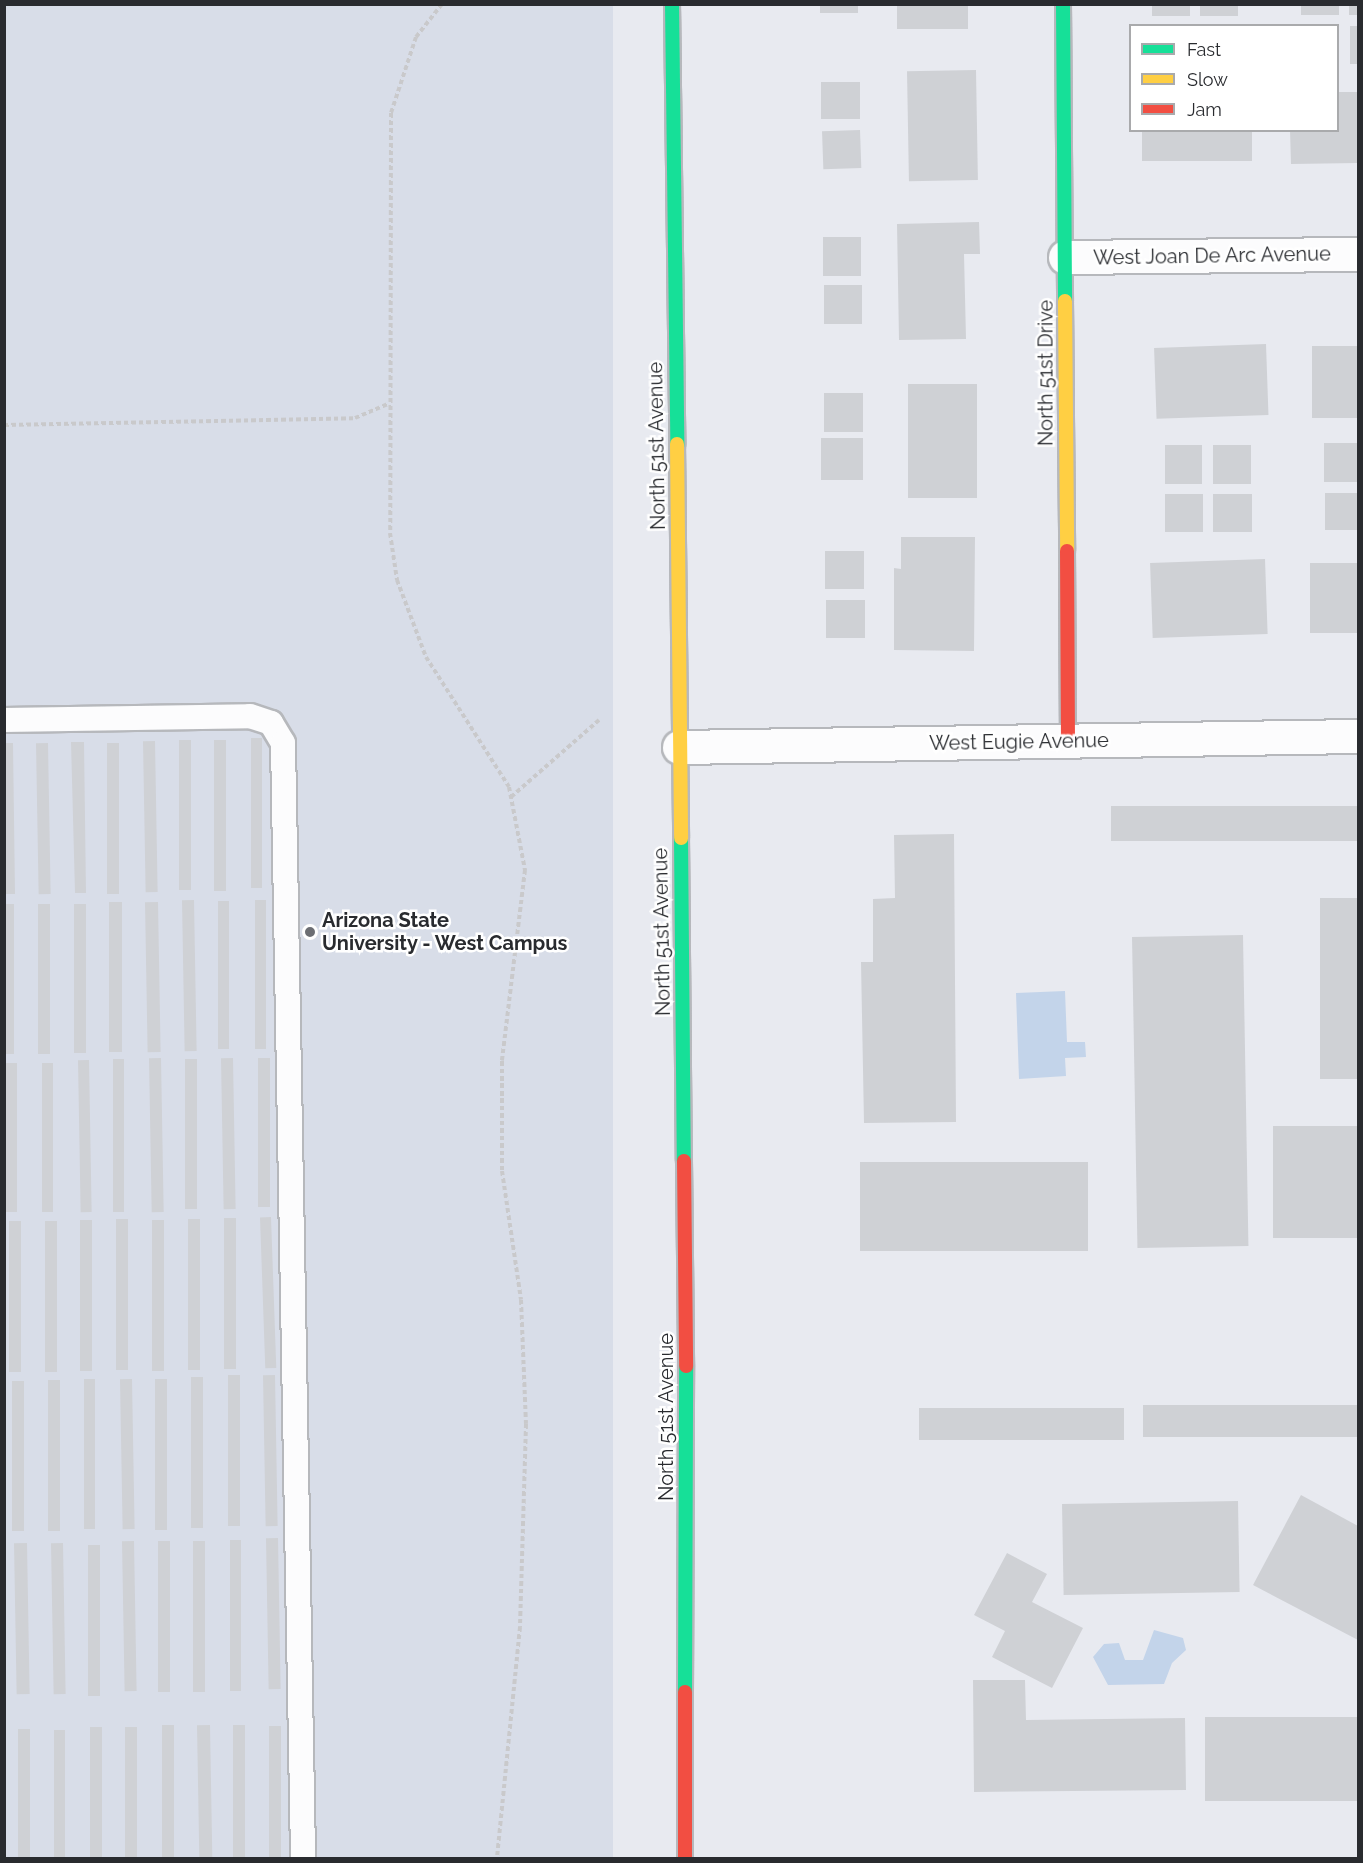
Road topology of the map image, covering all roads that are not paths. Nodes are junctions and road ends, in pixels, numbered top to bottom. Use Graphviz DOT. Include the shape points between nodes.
graph roads {
  1 [pos="672,4"];
  2 [pos="1063,4"];
  3 [pos="1359,254"];
  4 [pos="1065,257"];
  5 [pos="4,720"];
  6 [pos="1359,736"];
  7 [pos="1068,741"];
  8 [pos="680,747"];
  9 [pos="303,1858"];
  10 [pos="685,1858"];
  1 -- 8 [label="main road, North 51st Avenue"];
  2 -- 4 [label="main road, North 51st Drive"];
  3 -- 4 [label="street, West Joan De Arc Avenue"];
  4 -- 7 [label="main road, North 51st Drive"];
  5 -- 9 [label="lane" via="250,716 271,723 283,743"];
  6 -- 7 [label="street, West Eugie Avenue"];
  7 -- 8 [label="street, West Eugie Avenue"];
  8 -- 10 [label="main road, North 51st Avenue"];
}
